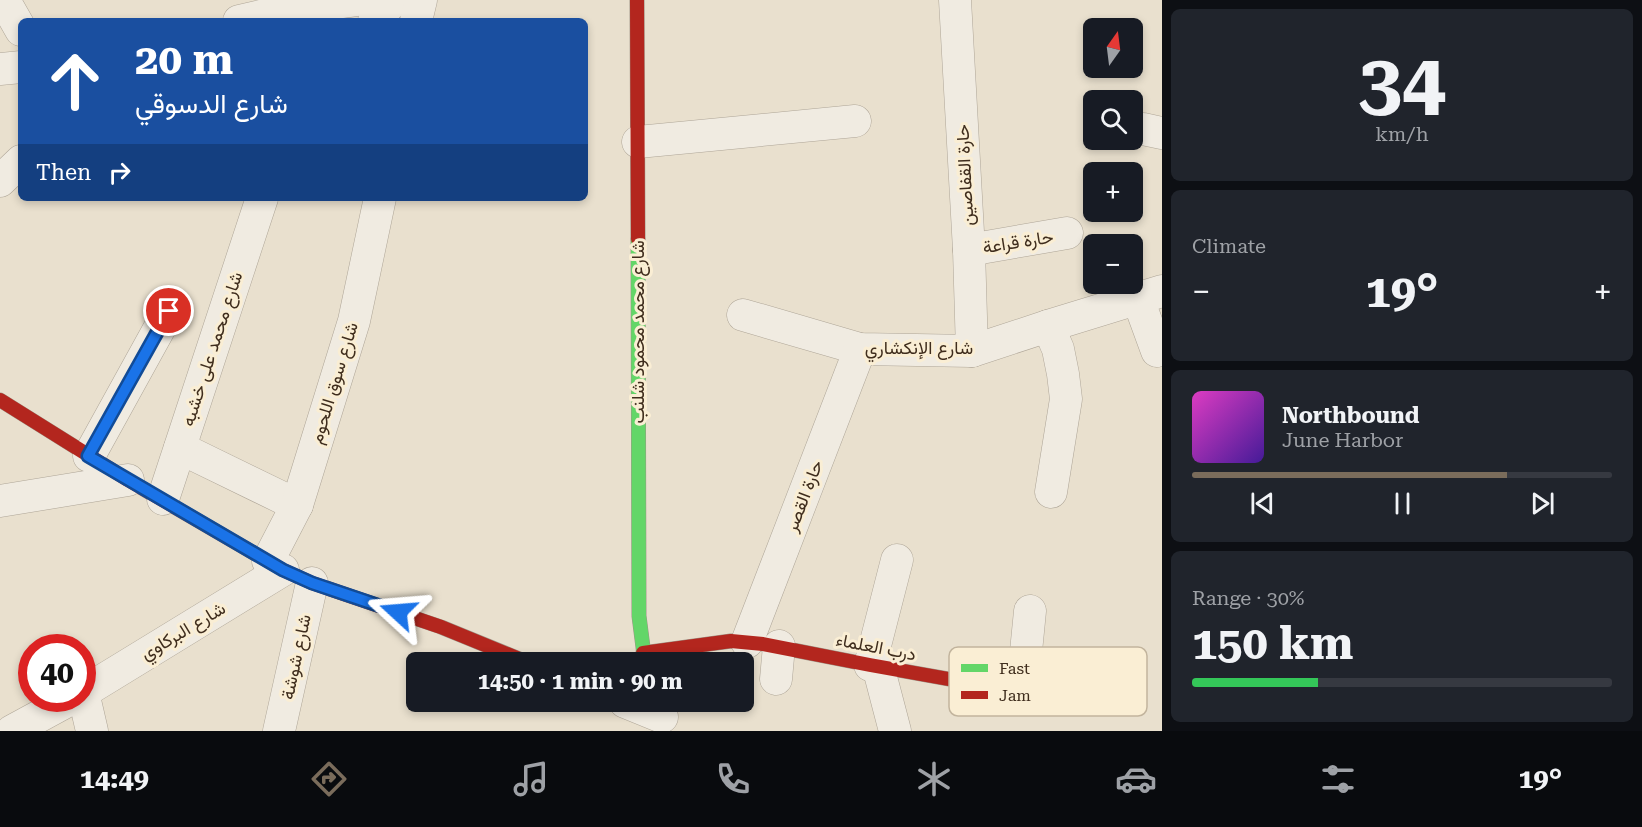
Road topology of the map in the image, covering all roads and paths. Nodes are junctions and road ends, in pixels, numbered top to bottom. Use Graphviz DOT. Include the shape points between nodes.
graph roads {
  1 [pos="4,0"];
  2 [pos="358,0"];
  3 [pos="394,0"];
  4 [pos="421,0"];
  5 [pos="637,0"];
  6 [pos="955,0"];
  7 [pos="252,18"];
  8 [pos="377,18"];
  9 [pos="417,18"];
  10 [pos="18,25"];
  11 [pos="18,67"];
  12 [pos="0,69"];
  13 [pos="855,121"];
  14 [pos="638,142"];
  15 [pos="18,164"];
  16 [pos="0,181"];
  17 [pos="261,201"];
  18 [pos="379,201"];
  19 [pos="1067,233"];
  20 [pos="969,250"];
  21 [pos="1150,295"];
  22 [pos="169,311"];
  23 [pos="743,315"];
  24 [pos="1048,326"];
  25 [pos="860,349"];
  26 [pos="972,351"];
  27 [pos="1157,351"];
  28 [pos="0,400"];
  29 [pos="180,448"];
  30 [pos="88,456"];
  31 [pos="128,480"];
  32 [pos="1051,492"];
  33 [pos="163,499"];
  34 [pos="0,501"];
  35 [pos="297,505"];
  36 [pos="897,560"];
  37 [pos="275,566"];
  38 [pos="312,583"];
  39 [pos="1030,610"];
  40 [pos="747,642"];
  41 [pos="779,646"];
  42 [pos="1026,647"];
  43 [pos="502,652"];
  44 [pos="643,652"];
  45 [pos="675,652"];
  46 [pos="874,666"];
  47 [pos="776,679"];
  48 [pos="949,679"];
  49 [pos="96,683"];
  50 [pos="47,712"];
  51 [pos="88,712"];
  52 [pos="12,731"];
  53 [pos="92,731"];
  54 [pos="279,731"];
  55 [pos="895,731"];
  1 -- 10 [label="street"];
  2 -- 7 [label="street"];
  3 -- 8 [label="street"];
  4 -- 9 [label="street"];
  5 -- 14 [label="street, شارع محمد محمود شلنب"];
  6 -- 20 [label="street, حارة القفاصين"];
  11 -- 12 [label="street"];
  13 -- 14 [label="street"];
  14 -- 44 [label="street, شارع محمد محمود شلنب" via="639,616"];
  15 -- 16 [label="street"];
  17 -- 29 [label="street, شارع محمد على خشبه"];
  18 -- 35 [label="street, شارع سوق اللحوم" via="354,321"];
  19 -- 20 [label="street, حارة قراعة"];
  20 -- 26 [label="street, حارة القفاصين"];
  21 -- 24 [label="street, شارع الإنكشاري"];
  21 -- 27 [label="street"];
  22 -- 30 [label="street"];
  23 -- 25 [label="street, شارع الإنكشاري"];
  24 -- 26 [label="street, شارع الإنكشاري"];
  24 -- 32 [label="street" via="1058,349 1066,399"];
  25 -- 26 [label="street, شارع الإنكشاري"];
  25 -- 40 [label="street, حارة القصر"];
  28 -- 30 [label="street"];
  29 -- 33 [label="street, شارع محمد على خشبه"];
  29 -- 35 [label="street"];
  30 -- 31 [label="street"];
  31 -- 33 [label="street"];
  31 -- 34 [label="street"];
  33 -- 37 [label="street"];
  35 -- 37 [label="street, شارع سوق اللحوم"];
  36 -- 46 [label="street"];
  37 -- 38 [label="street"];
  37 -- 49 [label="street, شارع البركاوي"];
  38 -- 43 [label="street"];
  38 -- 54 [label="street, شارع شوشة"];
  39 -- 42 [label="street"];
  40 -- 41 [label="street, درب العلماء"];
  40 -- 45 [label="street, درب العلماء" via="731,641"];
  41 -- 46 [label="street, درب العلماء"];
  41 -- 47 [label="street"];
  46 -- 48 [label="street, درب العلماء"];
  46 -- 55 [label="street"];
  50 -- 52 [label="street"];
  51 -- 53 [label="street"];
}
